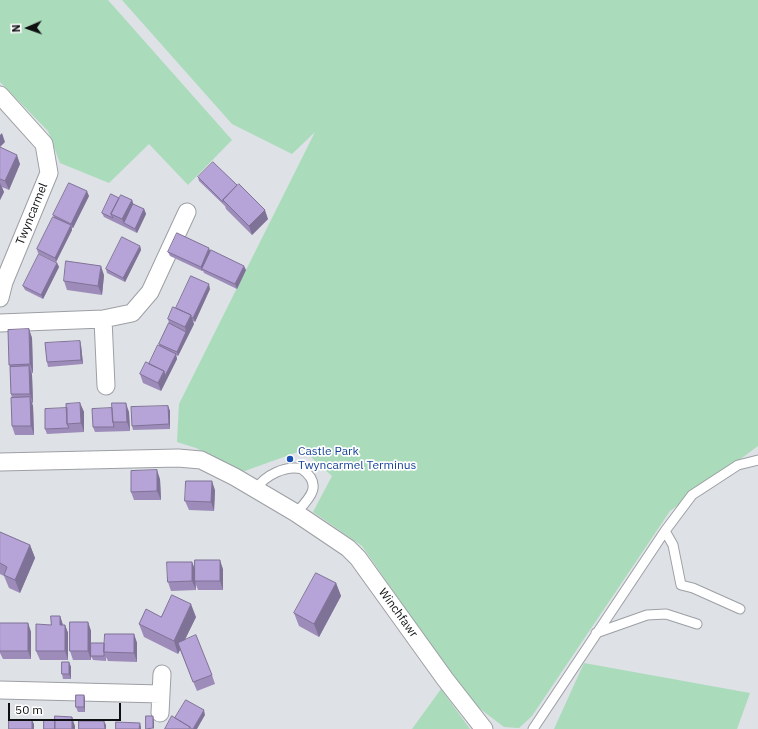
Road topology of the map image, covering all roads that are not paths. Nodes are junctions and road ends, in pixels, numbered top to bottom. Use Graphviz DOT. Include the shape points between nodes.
graph roads {
  1 [pos="0,95"];
  2 [pos="187,212"];
  3 [pos="0,298"];
  4 [pos="103,319"];
  5 [pos="0,323"];
  6 [pos="106,386"];
  7 [pos="758,460"];
  8 [pos="0,462"];
  9 [pos="256,489"];
  10 [pos="296,513"];
  11 [pos="665,531"];
  12 [pos="740,608"];
  13 [pos="697,624"];
  14 [pos="596,633"];
  15 [pos="162,674"];
  16 [pos="0,690"];
  17 [pos="161,694"];
  18 [pos="160,713"];
  19 [pos="484,729"];
  20 [pos="534,729"];
  1 -- 3 [label="street, Twyncarmel" via="44,144 49,173 4,282"];
  2 -- 4 [label="street" via="150,292 132,313"];
  4 -- 5 [label="street"];
  4 -- 6 [label="street"];
  7 -- 11 [label="lane" via="738,465 692,496"];
  8 -- 9 [label="street, Winchfawr" via="178,458 201,460"];
  9 -- 10 [label="street, Winchfawr"];
  9 -- 10 [label="lane" via="263,481 286,468 302,469 311,478 313,489 311,497"];
  10 -- 19 [label="street, Winchfawr" via="348,548 358,558"];
  11 -- 12 [label="lane" via="673,545 681,585"];
  11 -- 14 [label="lane"];
  13 -- 14 [label="lane" via="666,614 647,615"];
  14 -- 20 [label="lane"];
  15 -- 17 [label="street"];
  16 -- 17 [label="street"];
  17 -- 18 [label="street"];
}
